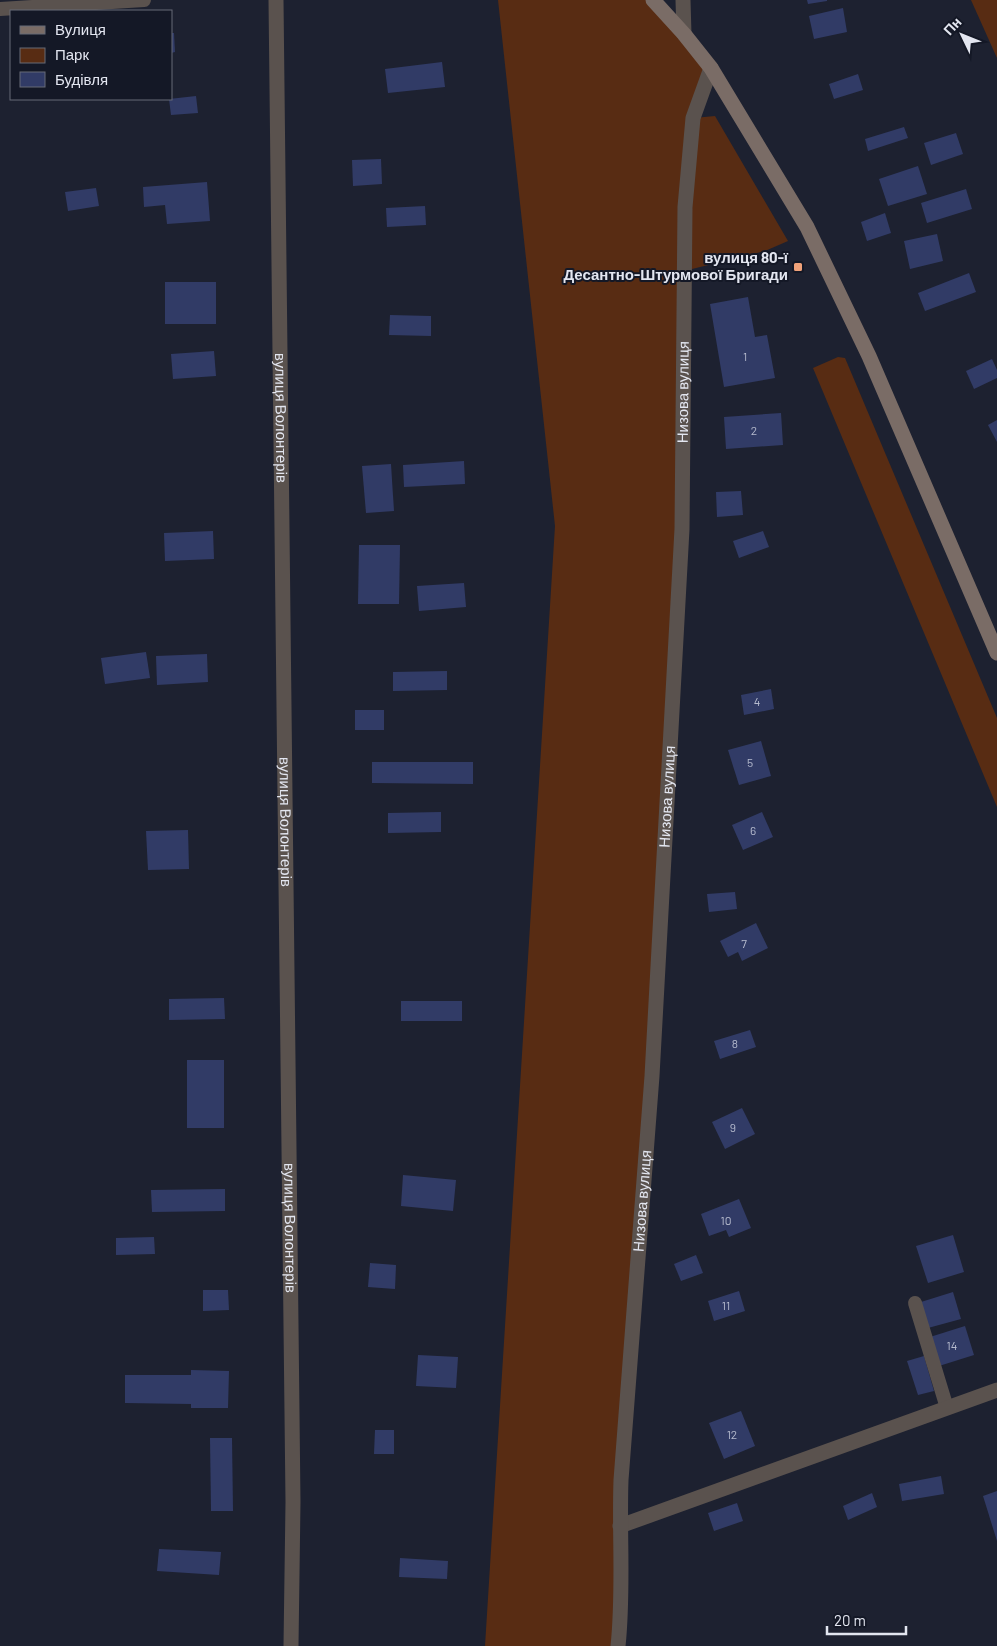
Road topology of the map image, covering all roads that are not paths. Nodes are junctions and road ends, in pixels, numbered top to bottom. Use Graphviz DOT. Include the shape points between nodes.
graph roads {
  1 [pos="144,0"];
  2 [pos="276,0"];
  3 [pos="653,0"];
  4 [pos="683,0"];
  5 [pos="0,9"];
  6 [pos="684,34"];
  7 [pos="711,68"];
  8 [pos="997,653"];
  9 [pos="915,1304"];
  10 [pos="997,1390"];
  11 [pos="947,1408"];
  12 [pos="620,1526"];
  13 [pos="290,1646"];
  14 [pos="618,1646"];
  1 -- 5 [label="lane"];
  2 -- 13 [label="street, вулиця Волонтерів" via="293,1462"];
  3 -- 6 [label="street"];
  4 -- 6 [label="street"];
  6 -- 7 [label="street"];
  7 -- 8 [label="street" via="818,249 869,356"];
  7 -- 12 [label="street, Низова вулиця" via="693,118 685,207 682,529 652,1076"];
  9 -- 11 [label="lane"];
  10 -- 11 [label="street"];
  11 -- 12 [label="street"];
  12 -- 14 [label="street, Низова вулиця" via="622,1613"];
}
